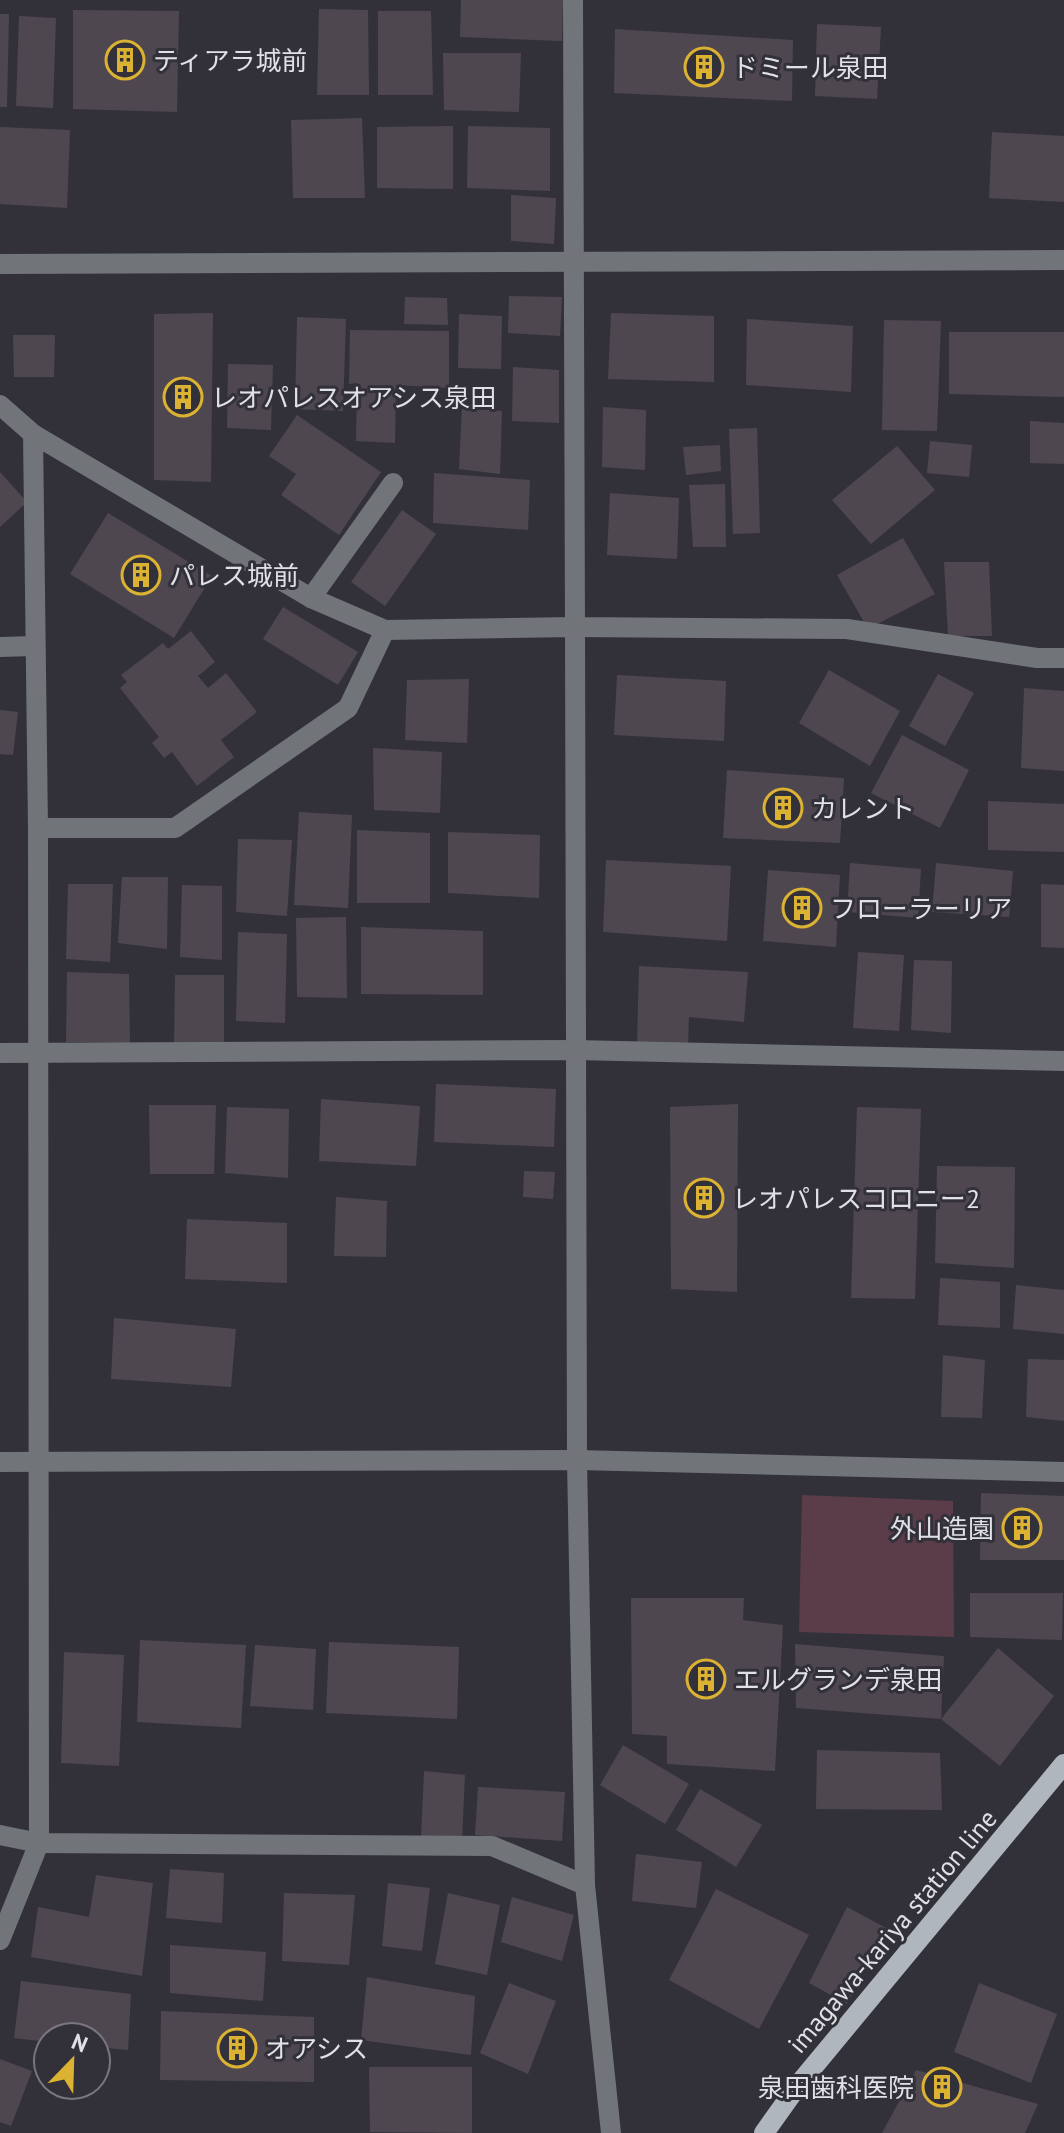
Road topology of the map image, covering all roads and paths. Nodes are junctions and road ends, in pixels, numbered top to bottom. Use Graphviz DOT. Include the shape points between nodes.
graph roads {
  1 [pos="573,0"];
  2 [pos="1064,260"];
  3 [pos="575,261"];
  4 [pos="0,264"];
  5 [pos="0,405"];
  6 [pos="33,434"];
  7 [pos="393,483"];
  8 [pos="311,598"];
  9 [pos="575,627"];
  10 [pos="385,630"];
  11 [pos="34,646"];
  12 [pos="0,647"];
  13 [pos="1064,658"];
  14 [pos="38,828"];
  15 [pos="575,1050"];
  16 [pos="36,1052"];
  17 [pos="0,1053"];
  18 [pos="1064,1061"];
  19 [pos="577,1460"];
  20 [pos="0,1462"];
  21 [pos="36,1462"];
  22 [pos="1064,1472"];
  23 [pos="1064,1764"];
  24 [pos="0,1835"];
  25 [pos="39,1843"];
  26 [pos="585,1885"];
  27 [pos="0,1940"];
  28 [pos="611,2133"];
  29 [pos="764,2133"];
  1 -- 3 [label="street"];
  2 -- 3 [label="street"];
  3 -- 4 [label="street"];
  3 -- 9 [label="street"];
  5 -- 6 [label="street"];
  6 -- 8 [label="street"];
  6 -- 11 [label="street"];
  7 -- 8 [label="street"];
  8 -- 10 [label="street"];
  9 -- 10 [label="street"];
  9 -- 13 [label="street" via="847,629"];
  9 -- 15 [label="street"];
  10 -- 14 [label="street" via="348,708 175,828"];
  11 -- 12 [label="street"];
  11 -- 14 [label="street"];
  14 -- 16 [label="street"];
  15 -- 16 [label="street"];
  15 -- 18 [label="street"];
  15 -- 19 [label="street"];
  16 -- 17 [label="street"];
  16 -- 21 [label="street"];
  19 -- 21 [label="street"];
  19 -- 22 [label="street"];
  19 -- 26 [label="street"];
  20 -- 21 [label="street"];
  21 -- 25 [label="street"];
  23 -- 29 [label="main road, imagawa-kariya station line"];
  24 -- 25 [label="street"];
  25 -- 26 [label="street" via="492,1846"];
  25 -- 27 [label="street"];
  26 -- 28 [label="street"];
}
